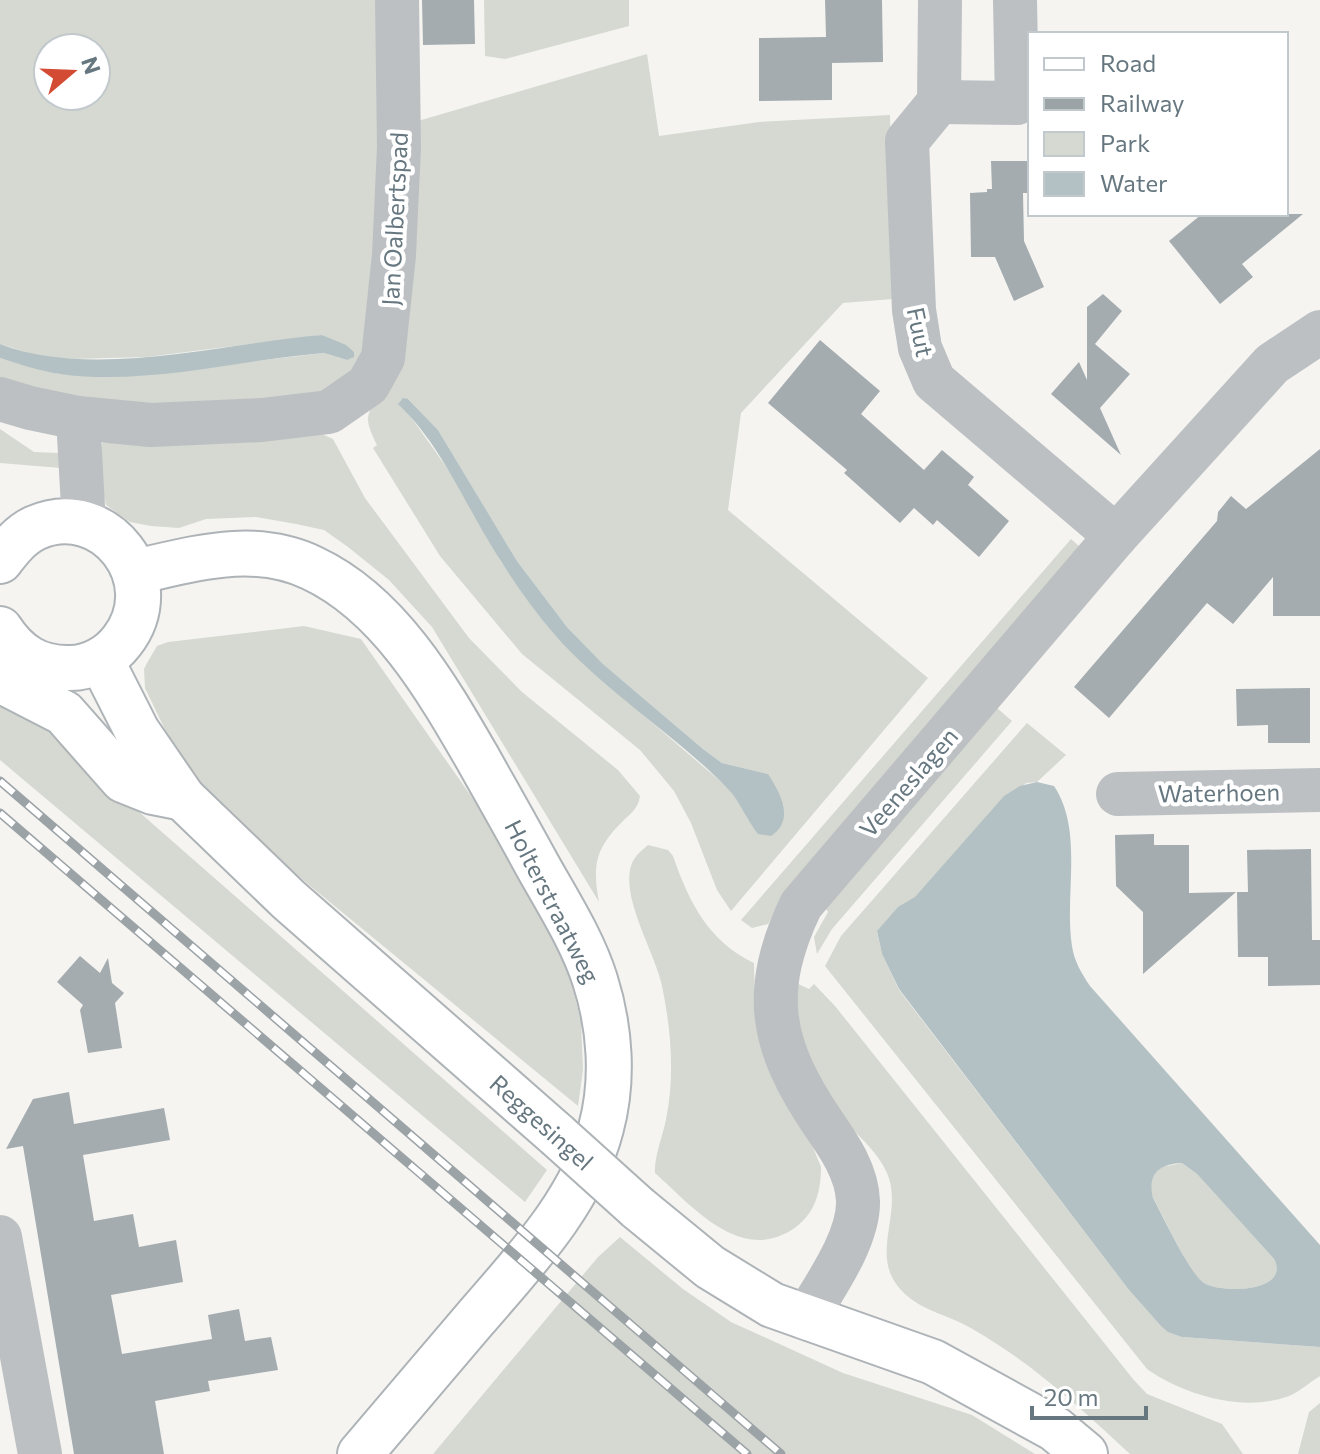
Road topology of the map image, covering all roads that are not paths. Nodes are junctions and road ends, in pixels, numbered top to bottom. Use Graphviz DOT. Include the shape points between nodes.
graph roads {
  1 [pos="397,0"];
  2 [pos="940,0"];
  3 [pos="1015,0"];
  4 [pos="939,102"];
  5 [pos="1320,332"];
  6 [pos="0,399"];
  7 [pos="78,418"];
  8 [pos="84,524"];
  9 [pos="1116,536"];
  10 [pos="0,561"];
  11 [pos="135,572"];
  12 [pos="0,629"];
  13 [pos="101,660"];
  14 [pos="0,680"];
  15 [pos="1320,790"];
  16 [pos="1118,794"];
  17 [pos="183,798"];
  18 [pos="0,1237"];
  19 [pos="806,1318"];
  20 [pos="16,1409"];
  21 [pos="40,1454"];
  22 [pos="360,1454"];
  23 [pos="1085,1454"];
  1 -- 7 [label="street, Jan Oalbertspad" via="394,255 383,358 368,385 329,412 262,420 151,425"];
  2 -- 4 [label="street"];
  3 -- 4 [label="street" via="1017,103"];
  4 -- 9 [label="street, Fuut" via="907,141 920,348 934,381"];
  5 -- 9 [label="street, Veeneslagen" via="1272,364"];
  6 -- 7 [label="street"];
  7 -- 8 [label="street"];
  8 -- 10 [label="main road" via="59,522 35,528 14,542"];
  8 -- 11 [label="main road" via="116,542"];
  9 -- 19 [label="street, Veeneslagen" via="801,905 791,926 776,979 779,1033 812,1106 851,1169 858,1200 844,1252"];
  11 -- 13 [label="main road" via="139,593 130,632"];
  11 -- 22 [label="main road, Holterstraatweg" via="216,554 255,553 283,556 346,586 432,680 580,944 603,1008 607,1097 601,1129 572,1193 505,1283"];
  12 -- 13 [label="main road" via="33,662 55,669"];
  13 -- 17 [label="main road, Reggesingel" via="137,731"];
  14 -- 17 [label="main road" via="64,713 123,780"];
  15 -- 16 [label="street, Waterhoen"];
  17 -- 19 [label="main road, Reggesingel, bridge" via="289,900 638,1208 710,1267 772,1305"];
  18 -- 20 [label="street"];
  19 -- 23 [label="main road, Reggesingel" via="933,1362 1055,1429"];
  20 -- 21 [label="street"];
}
